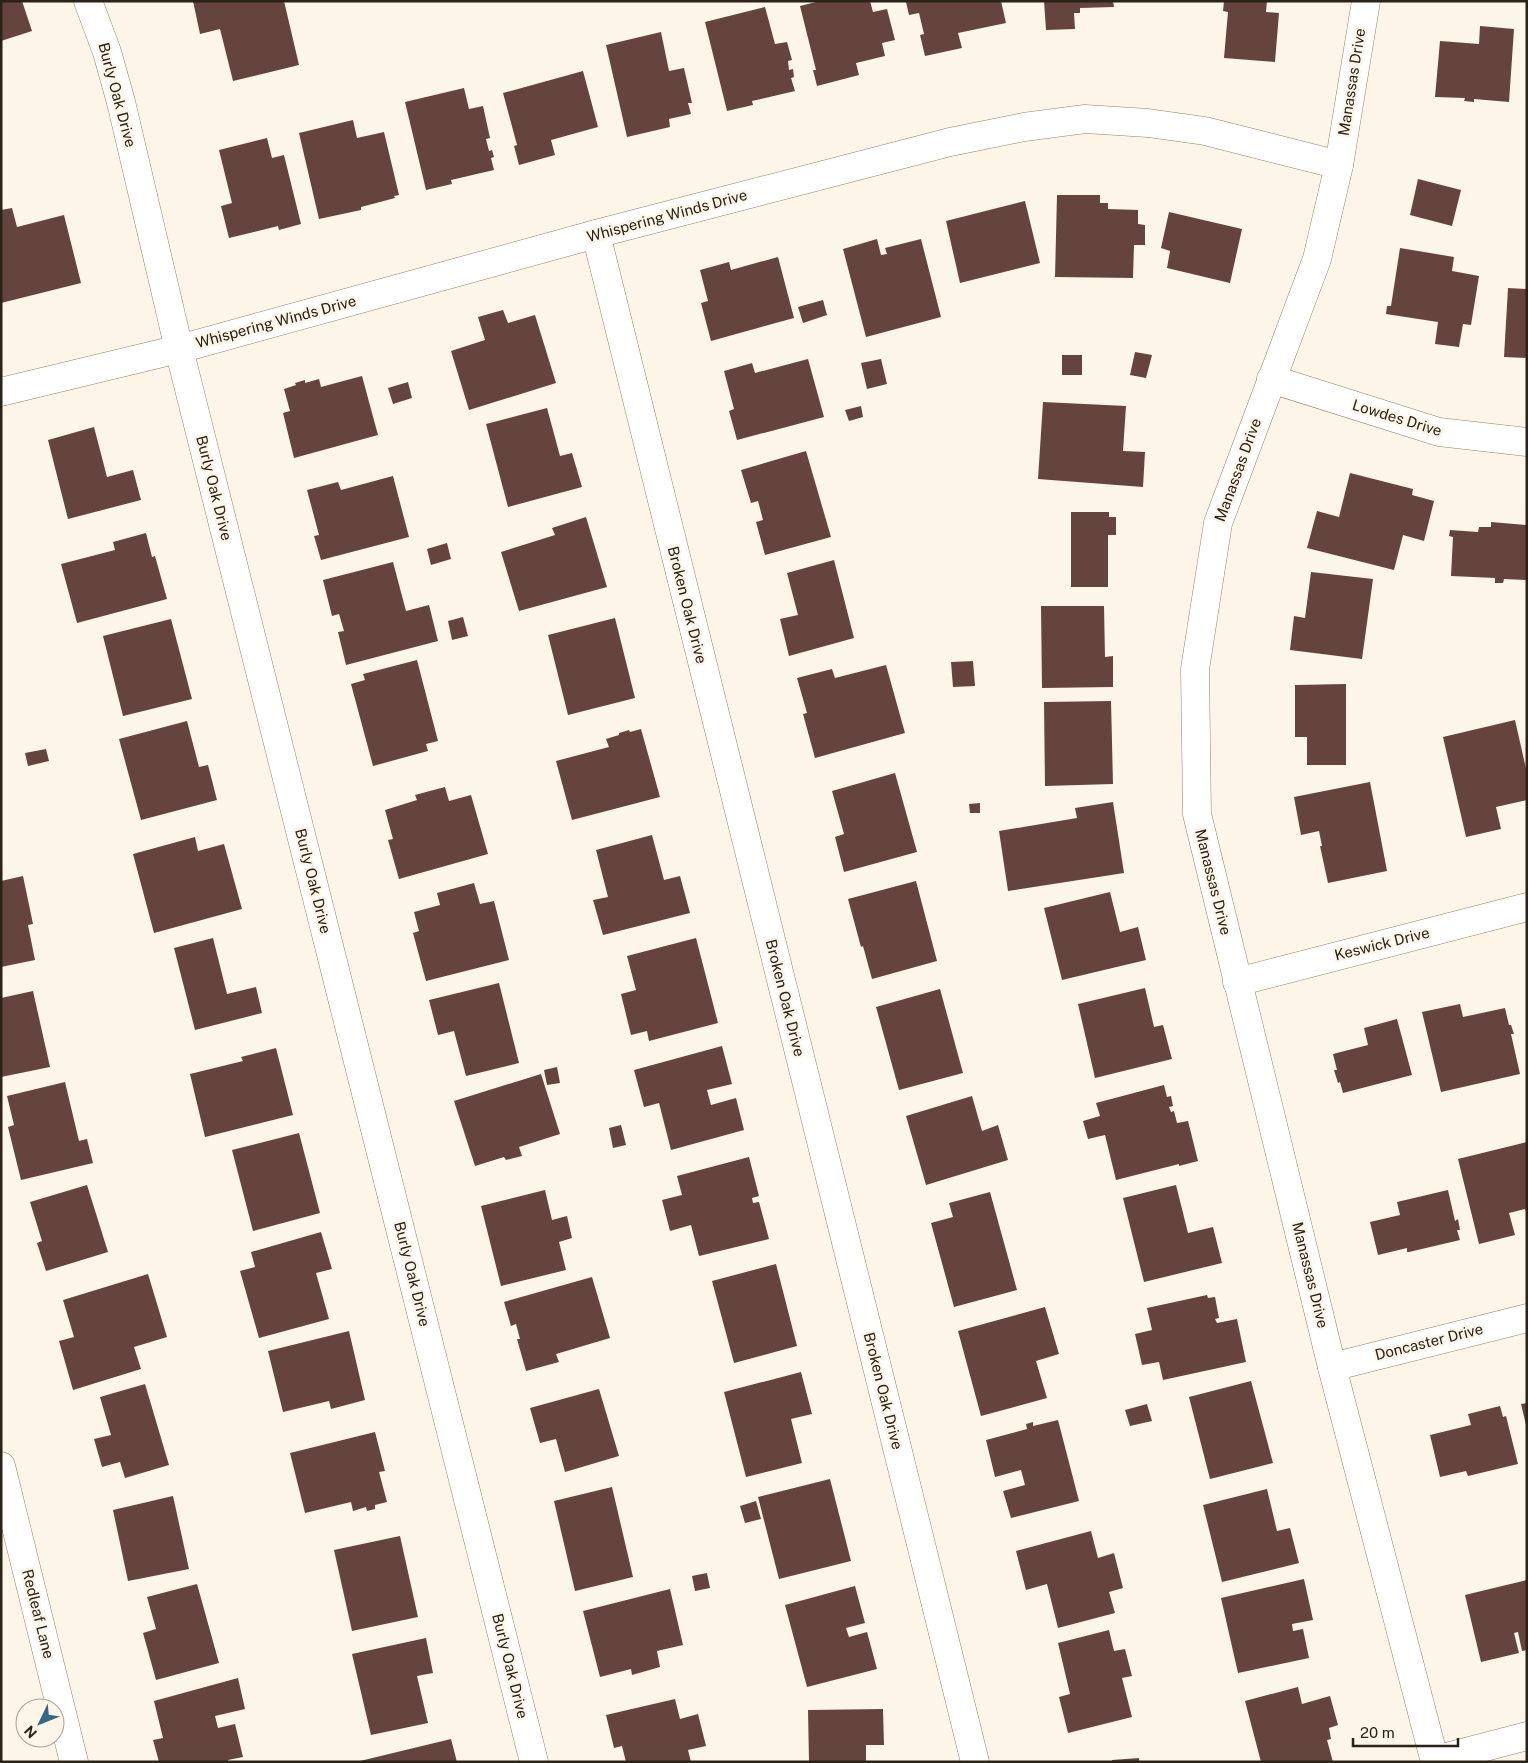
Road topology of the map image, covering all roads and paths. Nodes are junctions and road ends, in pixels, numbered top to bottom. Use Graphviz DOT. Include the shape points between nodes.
graph roads {
  1 [pos="88,1"];
  2 [pos="1366,1"];
  3 [pos="1339,165"];
  4 [pos="596,234"];
  5 [pos="179,349"];
  6 [pos="1271,379"];
  7 [pos="1,392"];
  8 [pos="1527,442"];
  9 [pos="1527,907"];
  10 [pos="1237,982"];
  11 [pos="1527,1318"];
  12 [pos="1332,1367"];
  13 [pos="1,1466"];
  14 [pos="1527,1736"];
  15 [pos="1435,1761"];
  16 [pos="74,1762"];
  17 [pos="534,1762"];
  18 [pos="975,1762"];
  1 -- 5 [label="street, Burly Oak Drive" via="121,102"];
  2 -- 3 [label="street, Manassas Drive"];
  3 -- 4 [label="street, Whispering Winds Drive" via="1205,131 1085,119 950,142"];
  3 -- 6 [label="street, Manassas Drive" via="1317,258"];
  4 -- 5 [label="street, Whispering Winds Drive"];
  4 -- 18 [label="street, Broken Oak Drive"];
  5 -- 7 [label="street, Whispering Winds Drive"];
  5 -- 17 [label="street, Burly Oak Drive"];
  6 -- 8 [label="street, Lowdes Drive" via="1439,432"];
  6 -- 10 [label="street, Manassas Drive" via="1218,523 1196,669 1197,814"];
  9 -- 10 [label="street, Keswick Drive"];
  10 -- 12 [label="street, Manassas Drive"];
  11 -- 12 [label="street, Doncaster Drive"];
  12 -- 15 [label="street, Manassas Drive"];
  13 -- 16 [label="street, Redleaf Lane"];
  14 -- 15 [label="street"];
}
